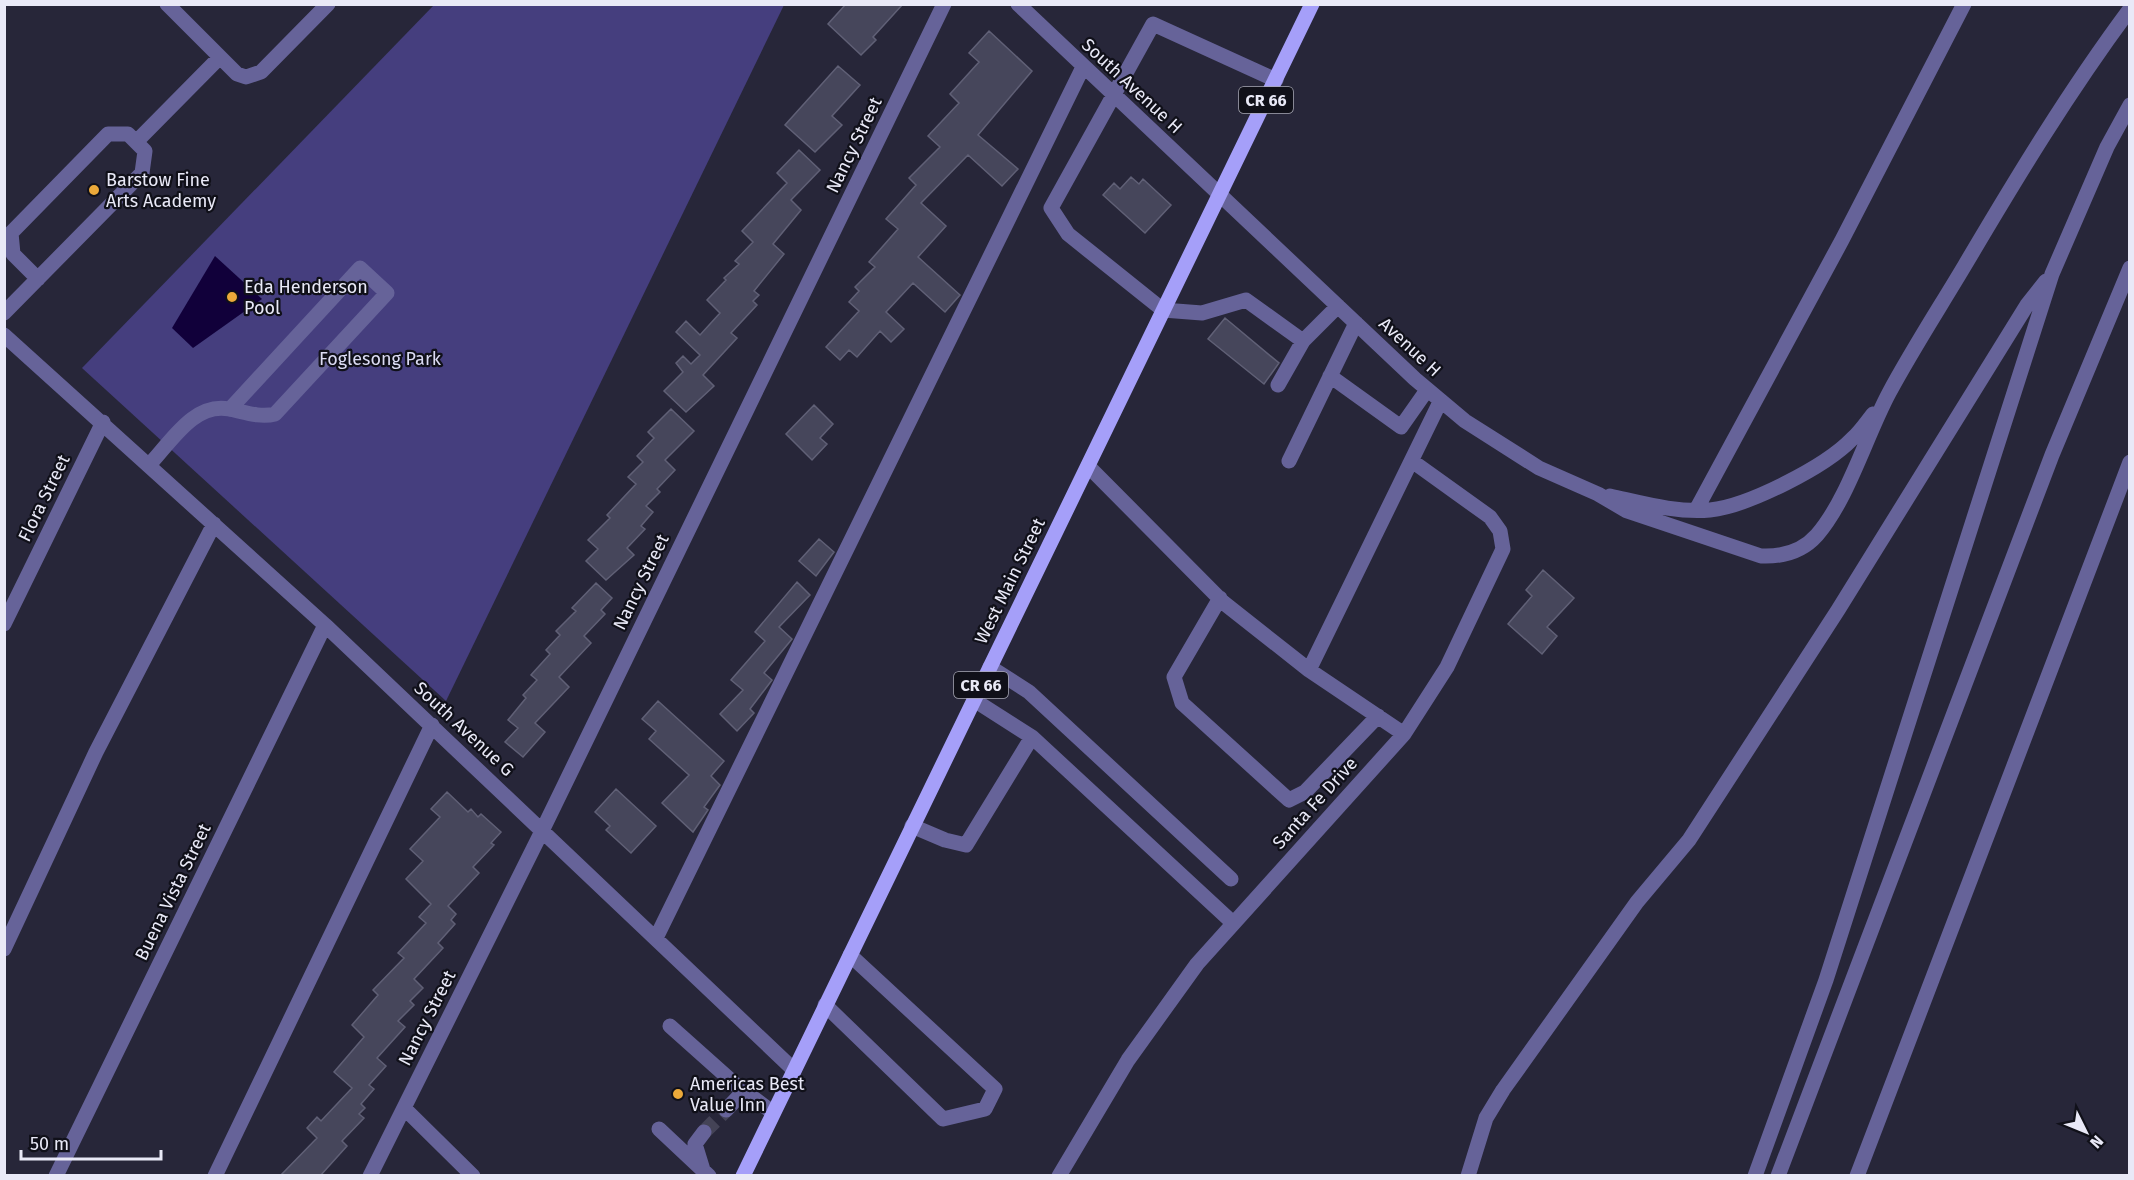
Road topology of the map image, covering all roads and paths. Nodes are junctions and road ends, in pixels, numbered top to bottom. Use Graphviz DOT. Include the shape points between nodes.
graph roads {
  1 [pos="167,4"];
  2 [pos="328,4"];
  3 [pos="944,4"];
  4 [pos="1018,4"];
  5 [pos="1312,4"];
  6 [pos="1964,4"];
  7 [pos="2130,9"];
  8 [pos="220,57"];
  9 [pos="1083,67"];
  10 [pos="1276,80"];
  11 [pos="1115,97"];
  12 [pos="2130,105"];
  13 [pos="136,142"];
  14 [pos="1220,195"];
  15 [pos="2130,268"];
  16 [pos="2052,274"];
  17 [pos="38,279"];
  18 [pos="1338,306"];
  19 [pos="1163,310"];
  20 [pos="4,313"];
  21 [pos="1356,322"];
  22 [pos="4,335"];
  23 [pos="1302,341"];
  24 [pos="1330,376"];
  25 [pos="1278,385"];
  26 [pos="1427,390"];
  27 [pos="1889,394"];
  28 [pos="1440,402"];
  29 [pos="230,409"];
  30 [pos="103,422"];
  31 [pos="1289,461"];
  32 [pos="1412,461"];
  33 [pos="2130,462"];
  34 [pos="149,465"];
  35 [pos="1088,466"];
  36 [pos="1598,494"];
  37 [pos="1696,510"];
  38 [pos="214,524"];
  39 [pos="1220,598"];
  40 [pos="4,624"];
  41 [pos="325,625"];
  42 [pos="990,667"];
  43 [pos="1309,670"];
  44 [pos="974,700"];
  45 [pos="1377,716"];
  46 [pos="432,725"];
  47 [pos="1404,734"];
  48 [pos="1032,738"];
  49 [pos="912,826"];
  50 [pos="543,830"];
  51 [pos="1232,879"];
  52 [pos="1233,923"];
  53 [pos="656,938"];
  54 [pos="4,949"];
  55 [pos="850,955"];
  56 [pos="825,1005"];
  57 [pos="670,1026"];
  58 [pos="794,1070"];
  59 [pos="744,1091"];
  60 [pos="404,1108"];
  61 [pos="726,1110"];
  62 [pos="772,1112"];
  63 [pos="659,1130"];
  64 [pos="704,1132"];
  65 [pos="706,1173"];
  66 [pos="56,1176"];
  67 [pos="215,1176"];
  68 [pos="370,1176"];
  69 [pos="473,1176"];
  70 [pos="743,1176"];
  71 [pos="1059,1176"];
  72 [pos="1468,1176"];
  73 [pos="1755,1176"];
  74 [pos="1778,1176"];
  75 [pos="1857,1176"];
  1 -- 8 [label="street"];
  2 -- 8 [label="street" via="261,72 246,77 237,74"];
  3 -- 50 [label="street, Nancy Street"];
  4 -- 9 [label="street, South Avenue H"];
  5 -- 10 [label="main road, West Main Street / CR 66"];
  6 -- 37 [label="street"];
  7 -- 27 [label="street" via="2021,170"];
  8 -- 13 [label="street"];
  9 -- 11 [label="street, South Avenue H"];
  9 -- 53 [label="street"];
  10 -- 11 [label="street" via="1153,24"];
  10 -- 14 [label="main road, West Main Street / CR 66"];
  11 -- 14 [label="street, South Avenue H"];
  11 -- 19 [label="street" via="1051,208 1068,234"];
  12 -- 16 [label="street"];
  13 -- 17 [label="street" via="145,151 142,174"];
  13 -- 17 [label="street" via="128,134 108,134 11,233 13,254"];
  14 -- 18 [label="street, Avenue H"];
  14 -- 19 [label="main road, West Main Street / CR 66"];
  15 -- 74 [label="street" via="2052,455"];
  16 -- 72 [label="street" via="2027,305 1838,610 1689,840 1637,902 1503,1090 1486,1118"];
  16 -- 73 [label="street" via="1826,980"];
  17 -- 20 [label="street"];
  18 -- 21 [label="street, Avenue H"];
  18 -- 23 [label="street"];
  19 -- 23 [label="street" via="1202,313 1246,300"];
  19 -- 35 [label="main road, West Main Street / CR 66"];
  21 -- 24 [label="street"];
  21 -- 26 [label="street, Avenue H"];
  22 -- 30 [label="street, South Avenue G"];
  23 -- 25 [label="street"];
  24 -- 26 [label="street" via="1401,427"];
  24 -- 31 [label="street"];
  26 -- 28 [label="street, Avenue H"];
  27 -- 36 [label="street" via="1832,514 1816,536 1798,550 1779,557 1761,556 1627,511"];
  27 -- 37 [label="street" via="1852,440 1823,462 1754,497 1711,510"];
  28 -- 32 [label="street"];
  28 -- 36 [label="street, Avenue H" via="1539,468"];
  29 -- 29 [label="street" via="266,417 275,414 387,293 360,268"];
  29 -- 34 [label="street" via="216,406 199,412"];
  30 -- 34 [label="street, South Avenue G"];
  30 -- 40 [label="street, Flora Street"];
  32 -- 43 [label="street"];
  32 -- 47 [label="street, Santa Fe Drive" via="1490,517 1500,531 1503,549 1447,667"];
  33 -- 75 [label="street"];
  34 -- 38 [label="street, South Avenue G"];
  35 -- 39 [label="street"];
  35 -- 42 [label="main road, West Main Street / CR 66"];
  36 -- 37 [label="street"];
  38 -- 41 [label="street, South Avenue G"];
  38 -- 54 [label="street" via="96,752"];
  39 -- 43 [label="street"];
  39 -- 45 [label="street" via="1174,677 1182,703 1288,800 1305,792"];
  41 -- 46 [label="street, South Avenue G"];
  41 -- 66 [label="street, Buena Vista Street"];
  42 -- 44 [label="main road, West Main Street / CR 66"];
  42 -- 51 [label="street" via="1029,692"];
  43 -- 45 [label="street"];
  44 -- 48 [label="street"];
  44 -- 49 [label="main road, West Main Street / CR 66"];
  45 -- 47 [label="street"];
  46 -- 50 [label="street, South Avenue G"];
  46 -- 67 [label="street"];
  47 -- 52 [label="street, Santa Fe Drive"];
  48 -- 49 [label="street" via="966,845"];
  48 -- 52 [label="street"];
  49 -- 55 [label="main road, West Main Street / CR 66"];
  50 -- 53 [label="street, South Avenue G"];
  50 -- 60 [label="street, Nancy Street"];
  52 -- 71 [label="street, Santa Fe Drive" via="1197,964 1128,1060"];
  53 -- 58 [label="street, South Avenue G"];
  55 -- 56 [label="main road, West Main Street / CR 66"];
  55 -- 56 [label="street" via="995,1089 985,1109 944,1119"];
  56 -- 58 [label="main road, West Main Street / CR 66"];
  57 -- 59 [label="street"];
  58 -- 62 [label="main road, West Main Street / CR 66"];
  59 -- 61 [label="street"];
  59 -- 62 [label="street"];
  60 -- 68 [label="street, Nancy Street"];
  60 -- 69 [label="street"];
  62 -- 70 [label="main road, West Main Street / CR 66"];
  63 -- 65 [label="street"];
  64 -- 65 [label="street" via="695,1144"];
}
